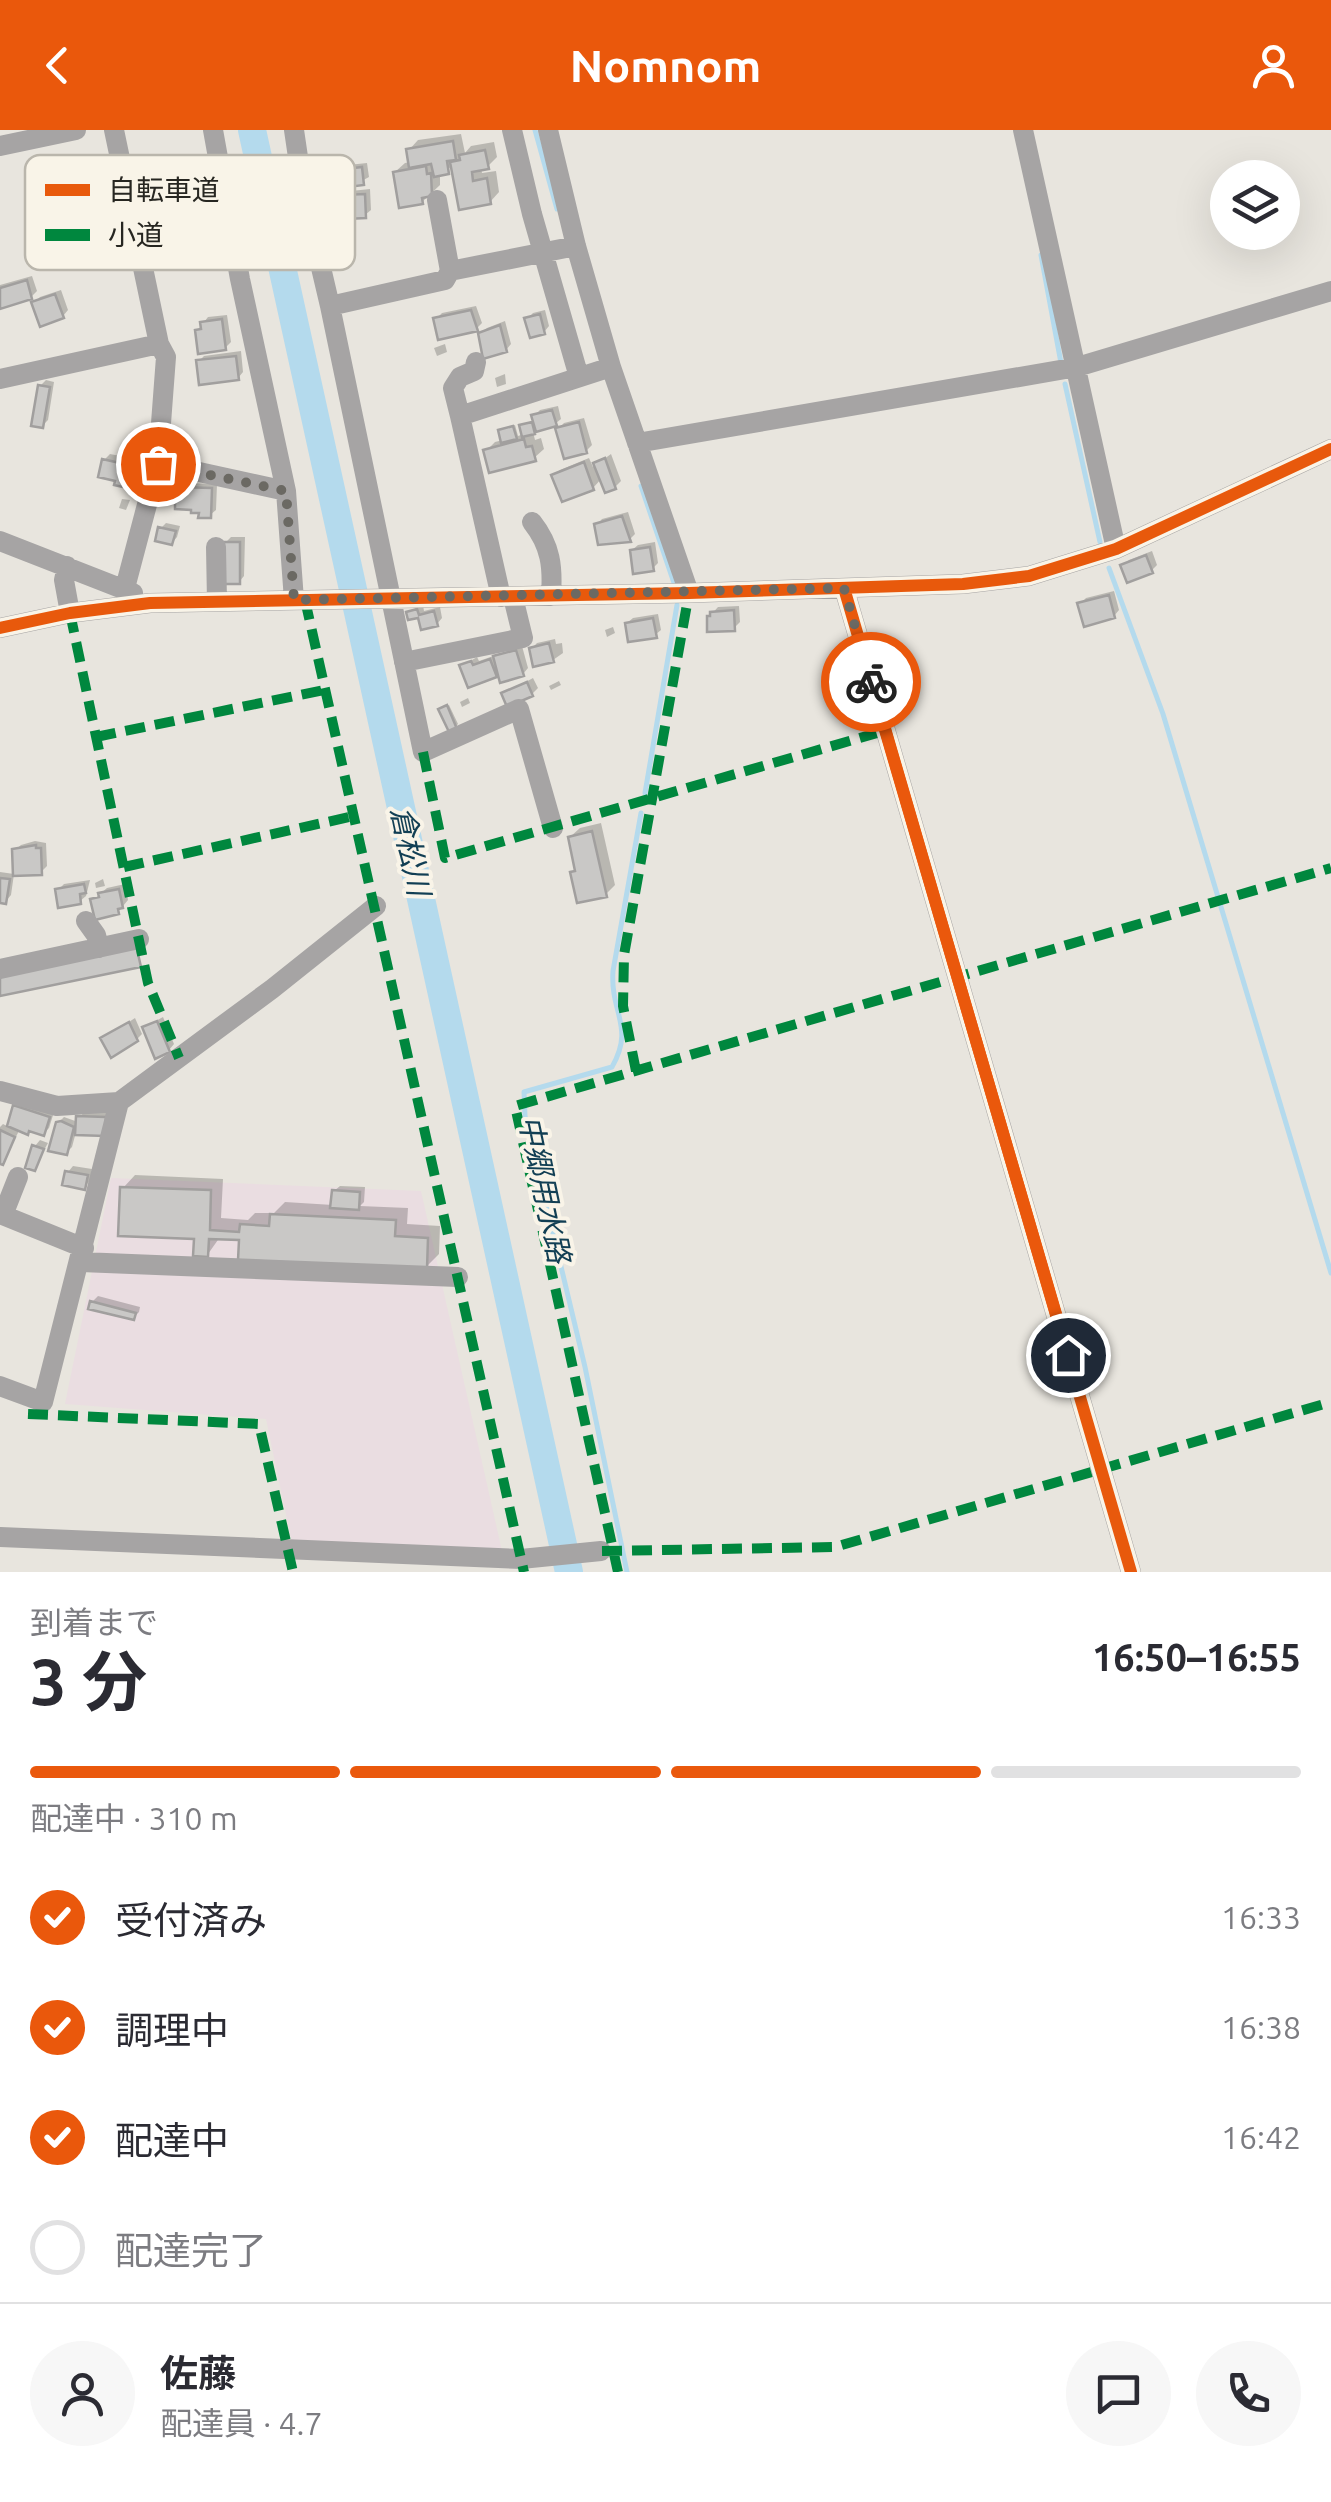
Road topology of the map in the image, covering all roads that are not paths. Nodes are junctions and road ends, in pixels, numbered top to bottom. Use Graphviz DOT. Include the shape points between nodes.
graph roads {
  1 [pos="76,130"];
  2 [pos="114,130"];
  3 [pos="213,130"];
  4 [pos="294,130"];
  5 [pos="512,130"];
  6 [pos="548,130"];
  7 [pos="1024,130"];
  8 [pos="0,146"];
  9 [pos="119,155"];
  10 [pos="218,155"];
  11 [pos="297,155"];
  12 [pos="437,200"];
  13 [pos="576,246"];
  14 [pos="542,252"];
  15 [pos="143,270"];
  16 [pos="238,270"];
  17 [pos="321,270"];
  18 [pos="450,270"];
  19 [pos="1331,292"];
  20 [pos="330,306"];
  21 [pos="239,322"];
  22 [pos="159,344"];
  23 [pos="476,362"];
  24 [pos="611,367"];
  25 [pos="1077,367"];
  26 [pos="579,377"];
  27 [pos="0,379"];
  28 [pos="460,416"];
  29 [pos="636,442"];
  30 [pos="1331,448"];
  31 [pos="158,464"];
  32 [pos="279,489"];
  33 [pos="532,522"];
  34 [pos="0,541"];
  35 [pos="216,547"];
  36 [pos="1116,550"];
  37 [pos="68,566"];
  38 [pos="124,588"];
  39 [pos="844,588"];
  40 [pos="688,593"];
  41 [pos="551,596"];
  42 [pos="507,597"];
  43 [pos="390,599"];
  44 [pos="294,600"];
  45 [pos="217,602"];
  46 [pos="150,603"];
  47 [pos="70,613"];
  48 [pos="0,628"];
  49 [pos="404,662"];
  50 [pos="552,828"];
  51 [pos="376,906"];
  52 [pos="86,921"];
  53 [pos="139,939"];
  54 [pos="99,948"];
  55 [pos="0,969"];
  56 [pos="0,1092"];
  57 [pos="119,1102"];
  58 [pos="18,1177"];
  59 [pos="1,1215"];
  60 [pos="83,1255"];
  61 [pos="458,1277"];
  62 [pos="0,1386"];
  63 [pos="0,1537"];
  64 [pos="601,1550"];
  65 [pos="1131,1572"];
  1 -- 8 [label="street"];
  2 -- 9 [label="street"];
  3 -- 10 [label="street"];
  4 -- 11 [label="street"];
  5 -- 14 [label="street"];
  6 -- 13 [label="street"];
  7 -- 25 [label="street"];
  12 -- 18 [label="street"];
  13 -- 14 [label="street"];
  13 -- 24 [label="street"];
  14 -- 18 [label="street"];
  14 -- 26 [label="street"];
  15 -- 22 [label="street"];
  16 -- 32 [label="street"];
  17 -- 20 [label="street"];
  18 -- 20 [label="street" via="445,280"];
  19 -- 25 [label="street"];
  20 -- 43 [label="street"];
  21 -- 32 [label="street"];
  22 -- 27 [label="street"];
  22 -- 31 [label="street" via="166,357"];
  23 -- 28 [label="street" via="454,388"];
  24 -- 26 [label="street"];
  24 -- 29 [label="street"];
  25 -- 29 [label="street"];
  25 -- 36 [label="street"];
  26 -- 28 [label="street"];
  28 -- 42 [label="street"];
  29 -- 40 [label="street"];
  30 -- 36 [label="street"];
  31 -- 32 [label="street"];
  31 -- 38 [label="street"];
  32 -- 44 [label="street"];
  33 -- 41 [label="street" via="549,550"];
  34 -- 37 [label="street"];
  35 -- 45 [label="street"];
  36 -- 39 [label="street" via="1030,576"];
  37 -- 38 [label="street"];
  37 -- 47 [label="street"];
  38 -- 46 [label="street"];
  39 -- 40 [label="street"];
  39 -- 65 [label="street"];
  40 -- 41 [label="street"];
  41 -- 42 [label="street"];
  42 -- 43 [label="street"];
  42 -- 49 [label="street" via="523,638"];
  43 -- 44 [label="street"];
  43 -- 49 [label="street"];
  44 -- 45 [label="street"];
  45 -- 46 [label="street"];
  46 -- 47 [label="street"];
  47 -- 48 [label="street"];
  49 -- 50 [label="street" via="423,752 519,709"];
  51 -- 57 [label="street"];
  52 -- 54 [label="street"];
  53 -- 54 [label="street"];
  54 -- 55 [label="street"];
  56 -- 57 [label="street" via="57,1106"];
  57 -- 60 [label="street"];
  58 -- 59 [label="street"];
  59 -- 60 [label="street"];
  60 -- 61 [label="street"];
  60 -- 62 [label="street" via="43,1402"];
  63 -- 64 [label="street" via="535,1559"];
}
